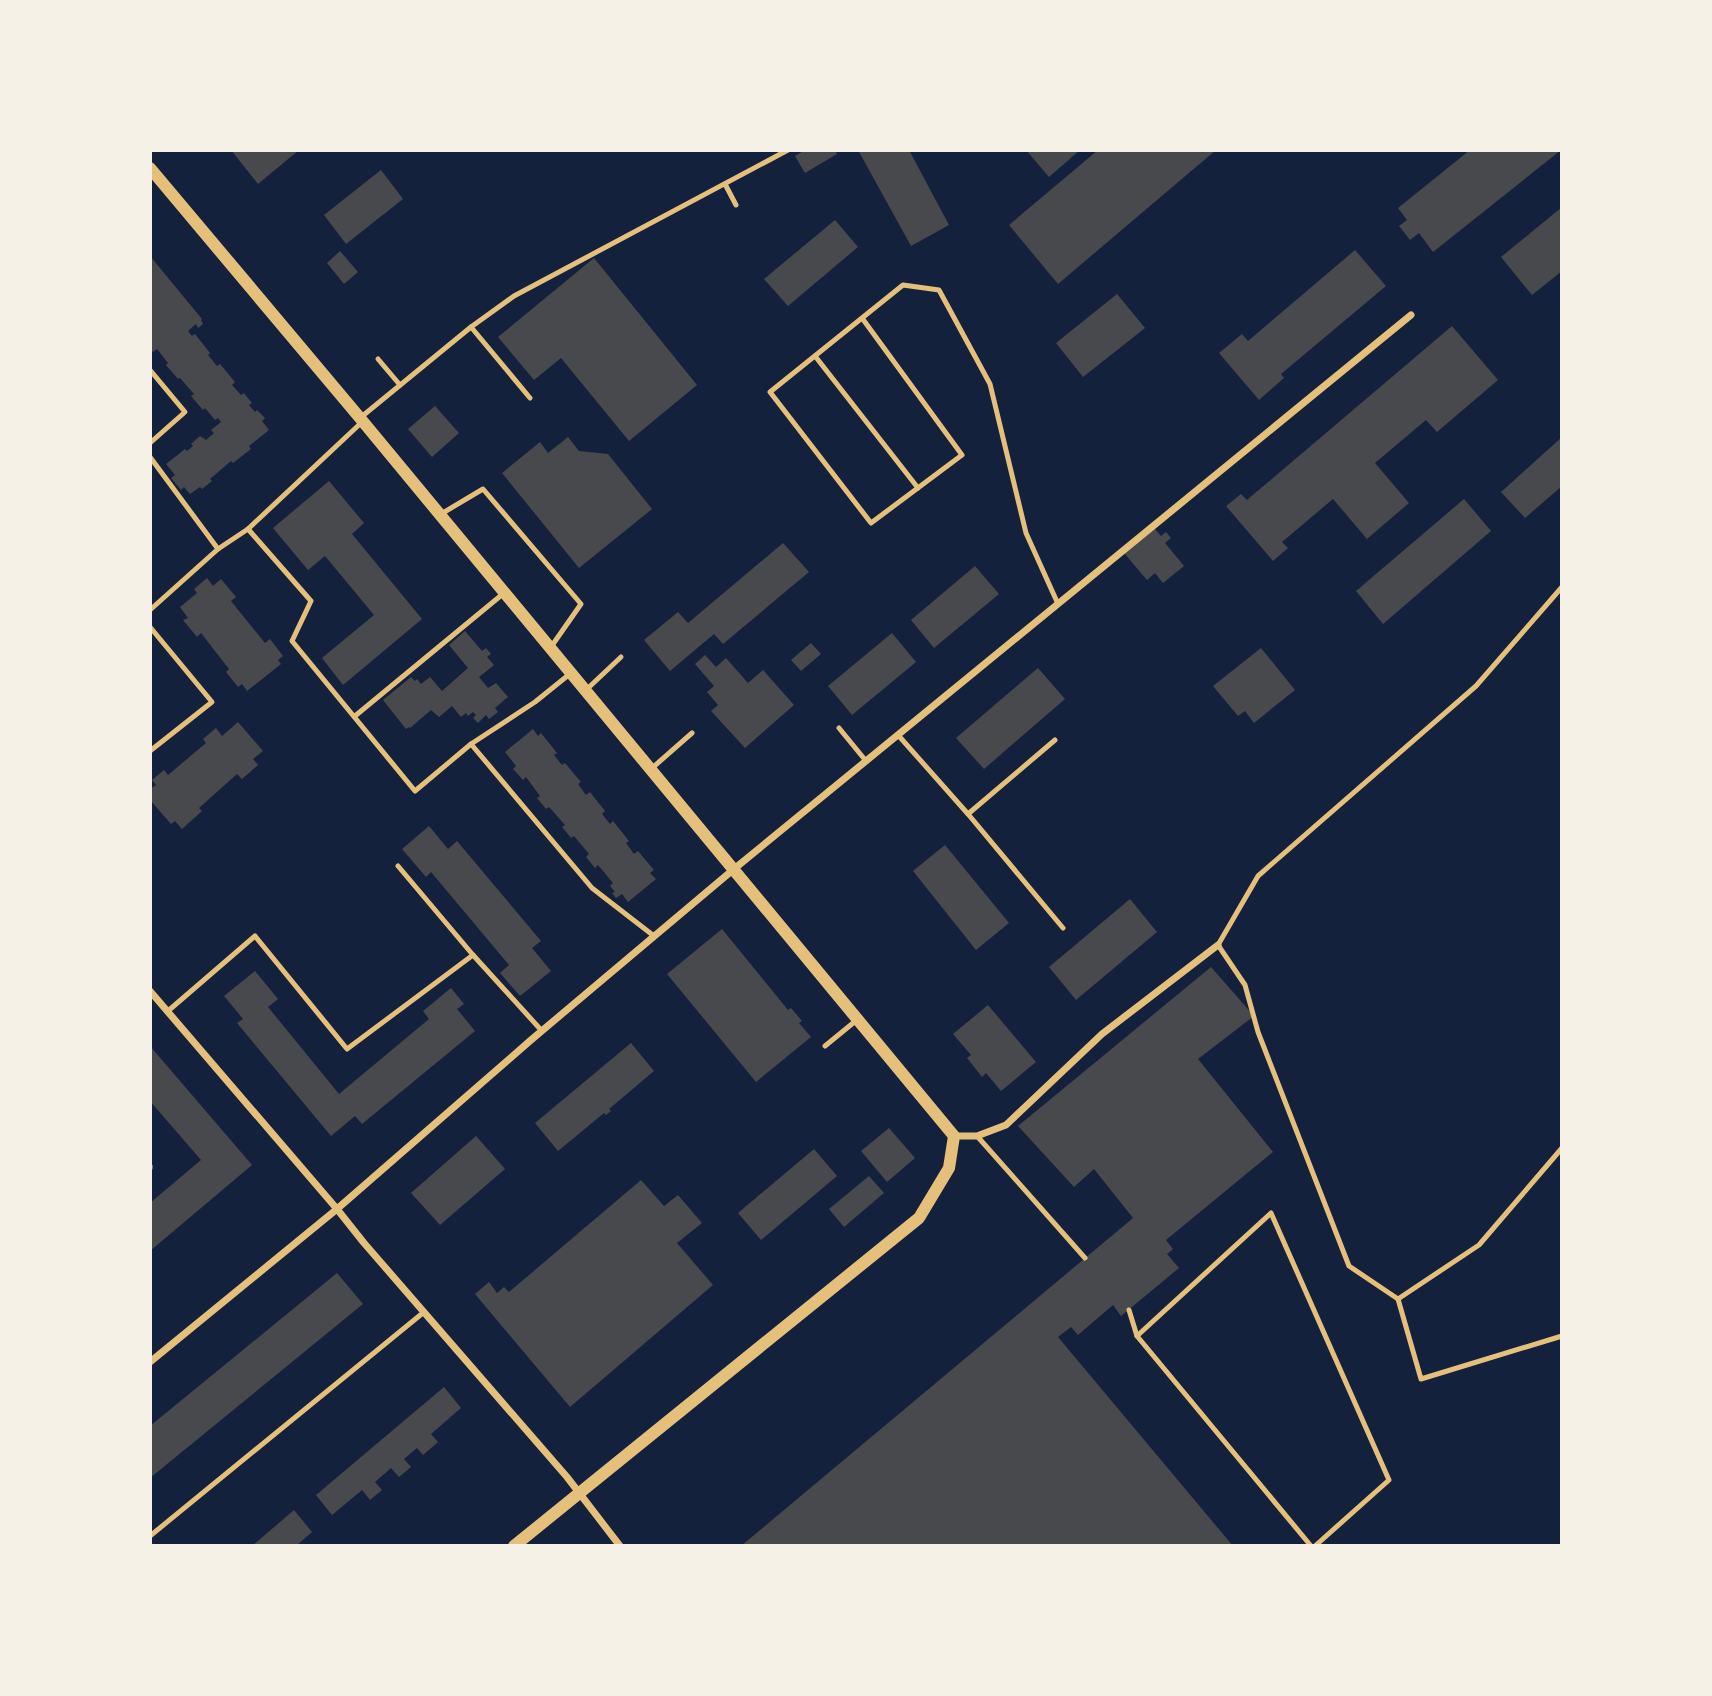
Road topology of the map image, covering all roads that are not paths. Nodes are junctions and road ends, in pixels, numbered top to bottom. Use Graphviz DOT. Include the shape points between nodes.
graph roads {
  1 [pos="788,150"];
  2 [pos="150,168"];
  3 [pos="725,184"];
  4 [pos="736,205"];
  5 [pos="1411,315"];
  6 [pos="862,318"];
  7 [pos="471,327"];
  8 [pos="815,356"];
  9 [pos="378,359"];
  10 [pos="150,370"];
  11 [pos="400,385"];
  12 [pos="530,398"];
  13 [pos="362,419"];
  14 [pos="150,443"];
  15 [pos="150,457"];
  16 [pos="918,488"];
  17 [pos="440,514"];
  18 [pos="248,529"];
  19 [pos="218,549"];
  20 [pos="1562,587"];
  21 [pos="504,593"];
  22 [pos="1058,604"];
  23 [pos="150,610"];
  24 [pos="150,626"];
  25 [pos="551,647"];
  26 [pos="621,657"];
  27 [pos="571,673"];
  28 [pos="586,690"];
  29 [pos="355,716"];
  30 [pos="839,728"];
  31 [pos="692,733"];
  32 [pos="898,735"];
  33 [pos="1055,740"];
  34 [pos="471,744"];
  35 [pos="150,751"];
  36 [pos="866,761"];
  37 [pos="651,769"];
  38 [pos="968,814"];
  39 [pos="398,866"];
  40 [pos="734,869"];
  41 [pos="1063,928"];
  42 [pos="654,936"];
  43 [pos="1218,945"];
  44 [pos="473,954"];
  45 [pos="150,991"];
  46 [pos="167,1011"];
  47 [pos="858,1019"];
  48 [pos="542,1031"];
  49 [pos="825,1046"];
  50 [pos="954,1136"];
  51 [pos="977,1136"];
  52 [pos="1562,1148"];
  53 [pos="337,1209"];
  54 [pos="1085,1258"];
  55 [pos="1398,1299"];
  56 [pos="1129,1310"];
  57 [pos="424,1312"];
  58 [pos="1137,1336"];
  59 [pos="1562,1336"];
  60 [pos="150,1362"];
  61 [pos="579,1493"];
  62 [pos="150,1536"];
  63 [pos="514,1545"];
  64 [pos="621,1545"];
  65 [pos="1313,1545"];
  1 -- 3 [label="lane"];
  2 -- 13 [label="street"];
  3 -- 4 [label="lane"];
  3 -- 7 [label="lane" via="514,296"];
  5 -- 22 [label="street"];
  6 -- 8 [label="lane"];
  6 -- 16 [label="lane" via="962,455"];
  6 -- 22 [label="lane" via="903,285 939,289 990,384 1026,533"];
  7 -- 11 [label="lane"];
  7 -- 12 [label="lane"];
  8 -- 16 [label="lane"];
  8 -- 16 [label="lane" via="770,392 871,523"];
  9 -- 11 [label="lane"];
  10 -- 14 [label="lane" via="185,412"];
  11 -- 13 [label="lane"];
  13 -- 17 [label="street"];
  13 -- 18 [label="lane"];
  15 -- 19 [label="lane"];
  17 -- 21 [label="street"];
  17 -- 25 [label="lane" via="483,489 581,604"];
  18 -- 19 [label="lane"];
  18 -- 29 [label="lane" via="310,601 292,640"];
  19 -- 23 [label="lane"];
  20 -- 43 [label="lane" via="1476,686 1258,876"];
  21 -- 25 [label="street"];
  21 -- 29 [label="lane"];
  22 -- 32 [label="street"];
  24 -- 35 [label="lane" via="212,702"];
  25 -- 27 [label="street"];
  26 -- 28 [label="lane"];
  27 -- 28 [label="street"];
  27 -- 34 [label="lane"];
  28 -- 37 [label="street"];
  29 -- 34 [label="lane" via="415,791"];
  30 -- 36 [label="lane"];
  31 -- 37 [label="lane"];
  32 -- 36 [label="street"];
  32 -- 38 [label="lane"];
  33 -- 38 [label="lane"];
  34 -- 42 [label="lane" via="592,888"];
  36 -- 40 [label="street"];
  37 -- 40 [label="street"];
  38 -- 41 [label="lane"];
  39 -- 44 [label="lane"];
  40 -- 42 [label="street"];
  40 -- 47 [label="street"];
  42 -- 48 [label="street"];
  43 -- 51 [label="street" via="1102,1034 1006,1125"];
  43 -- 55 [label="lane" via="1245,985 1258,1032 1349,1266"];
  44 -- 46 [label="lane" via="347,1049 255,936"];
  44 -- 48 [label="lane"];
  45 -- 46 [label="street"];
  46 -- 53 [label="street"];
  47 -- 49 [label="lane"];
  47 -- 50 [label="street"];
  48 -- 53 [label="street"];
  50 -- 51 [label="street"];
  50 -- 61 [label="street" via="949,1168 919,1218"];
  51 -- 54 [label="lane"];
  52 -- 55 [label="lane" via="1479,1245"];
  53 -- 57 [label="street"];
  53 -- 60 [label="street"];
  55 -- 59 [label="lane" via="1421,1380"];
  56 -- 58 [label="lane"];
  57 -- 61 [label="street"];
  57 -- 62 [label="lane"];
  58 -- 65 [label="lane"];
  58 -- 65 [label="lane" via="1271,1213 1389,1480"];
  61 -- 63 [label="street"];
  61 -- 64 [label="street"];
}
